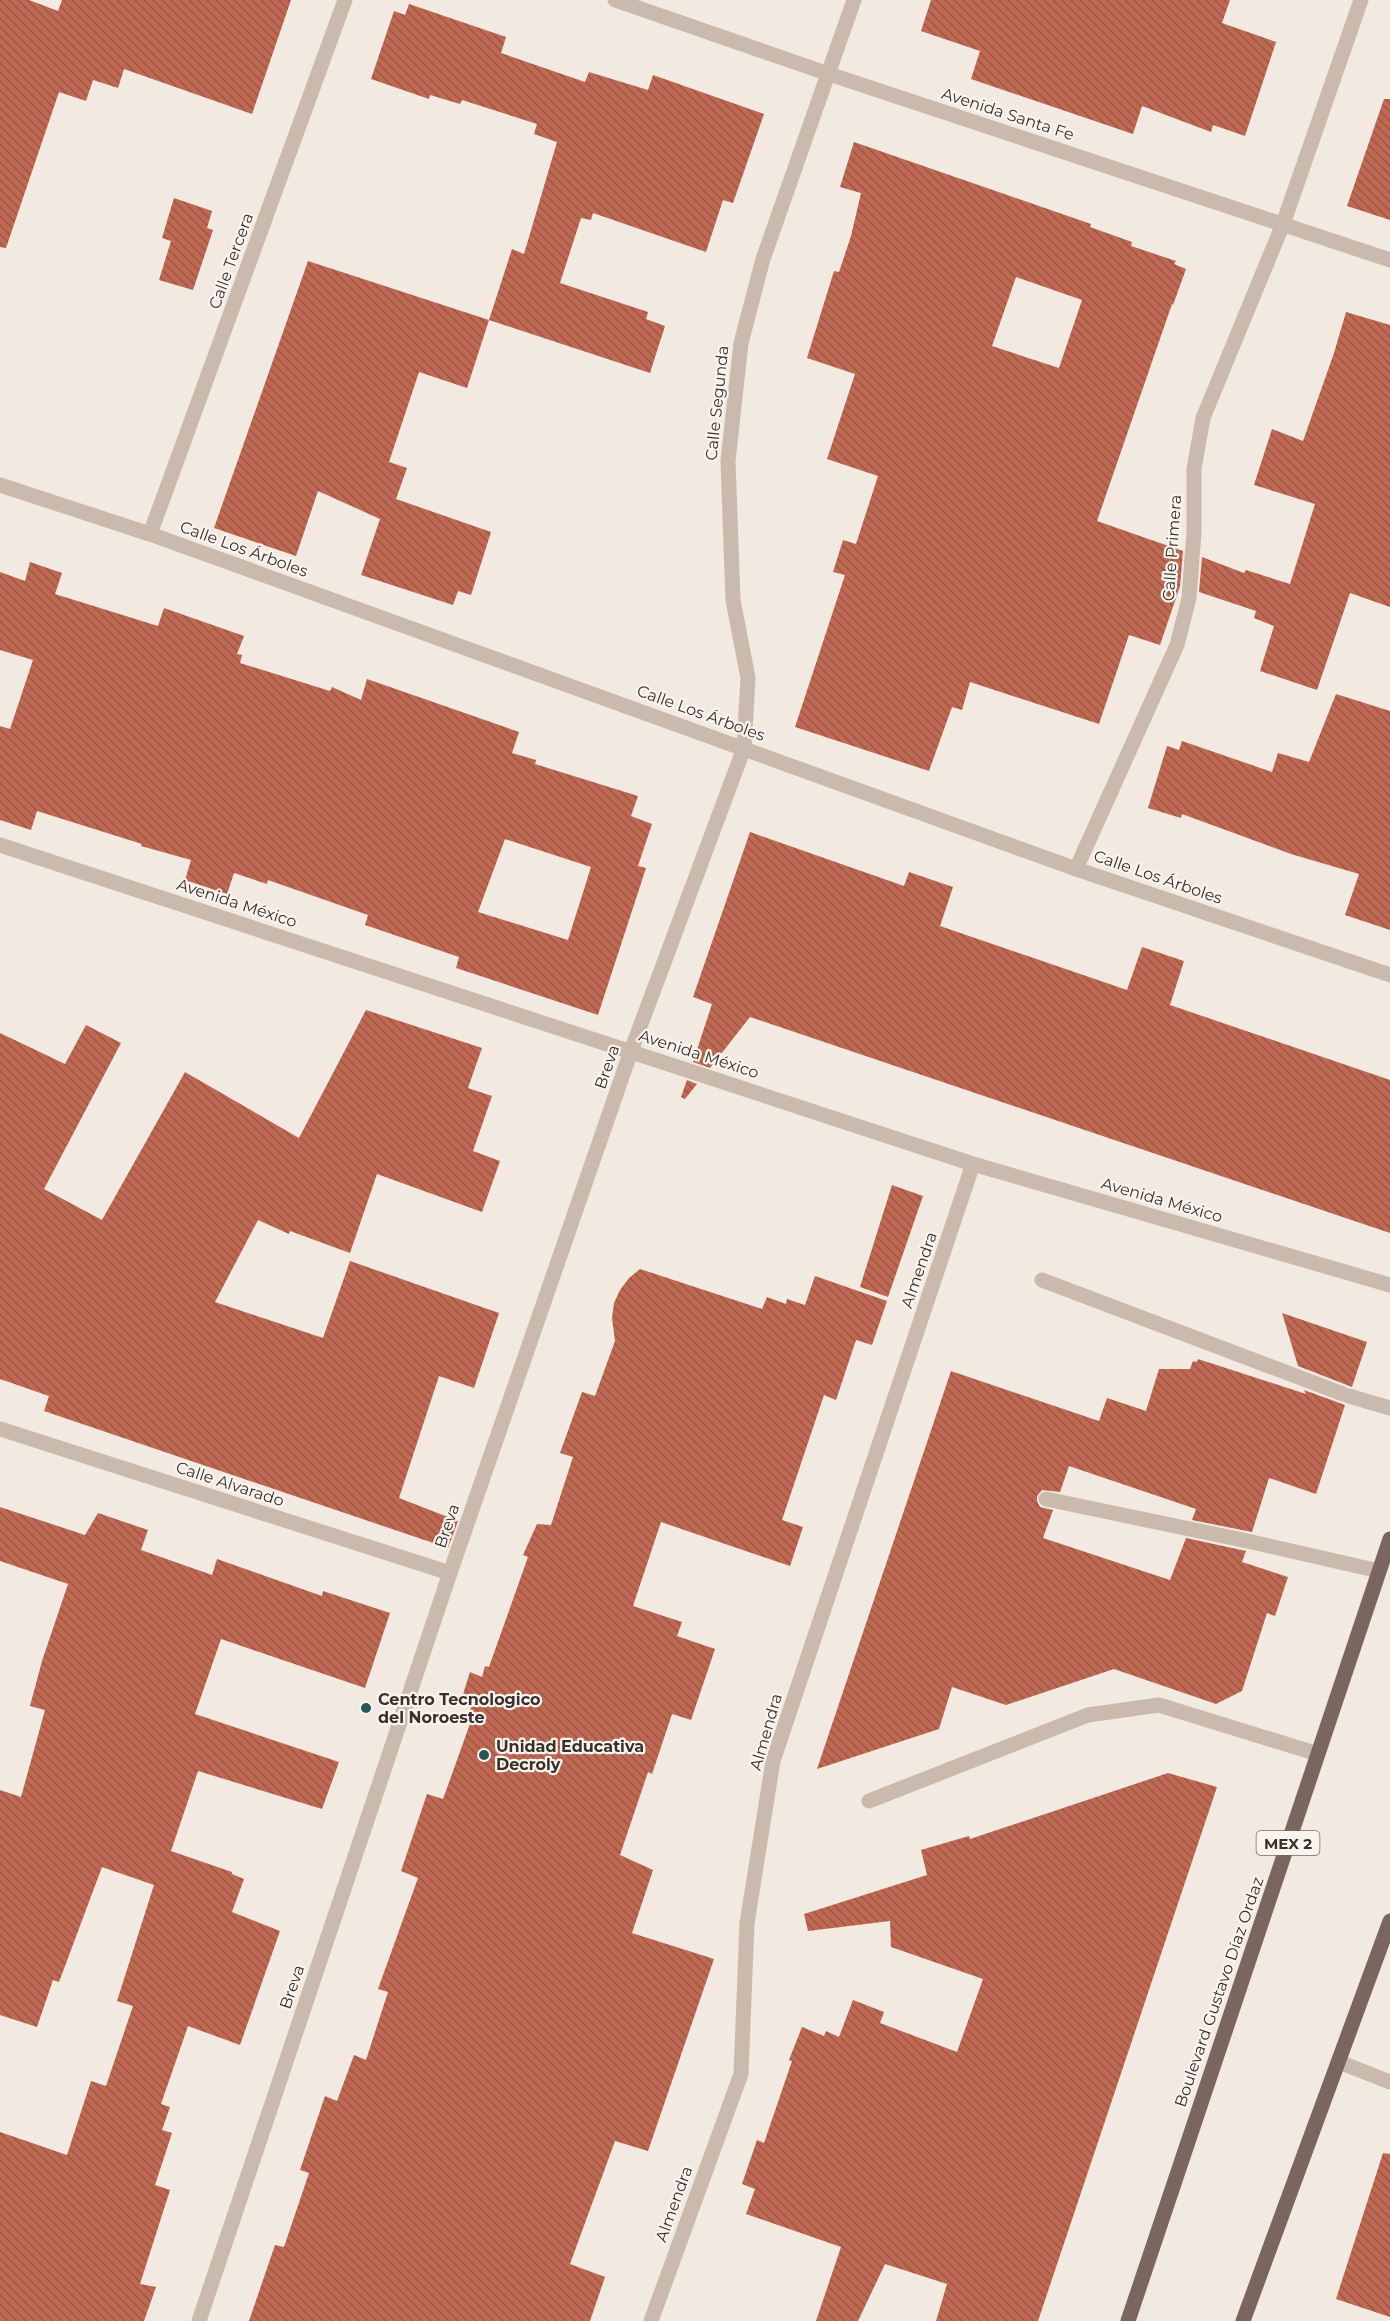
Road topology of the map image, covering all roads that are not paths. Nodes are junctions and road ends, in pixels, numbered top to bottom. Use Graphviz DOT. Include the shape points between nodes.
graph roads {
  1 [pos="345,0"];
  2 [pos="615,0"];
  3 [pos="854,0"];
  4 [pos="1361,0"];
  5 [pos="829,74"];
  6 [pos="1284,224"];
  7 [pos="1390,260"];
  8 [pos="0,485"];
  9 [pos="150,534"];
  10 [pos="744,748"];
  11 [pos="0,845"];
  12 [pos="1076,868"];
  13 [pos="1390,975"];
  14 [pos="631,1051"];
  15 [pos="973,1164"];
  16 [pos="1042,1280"];
  17 [pos="1390,1285"];
  18 [pos="1390,1408"];
  19 [pos="0,1429"];
  20 [pos="1046,1499"];
  21 [pos="1390,1539"];
  22 [pos="1379,1571"];
  23 [pos="450,1574"];
  24 [pos="1318,1754"];
  25 [pos="869,1801"];
  26 [pos="1390,1921"];
  27 [pos="1339,2062"];
  28 [pos="1390,2082"];
  29 [pos="199,2321"];
  30 [pos="651,2321"];
  31 [pos="1128,2321"];
  32 [pos="1243,2321"];
  1 -- 9 [label="street, Calle Tercera"];
  2 -- 5 [label="street, Avenida Santa Fe"];
  3 -- 5 [label="street, Calle Segunda"];
  4 -- 6 [label="street, Calle Primera"];
  5 -- 6 [label="street, Avenida Santa Fe"];
  5 -- 10 [label="street, Calle Segunda" via="763,260 741,343 728,460 733,600 748,678"];
  6 -- 7 [label="street, Avenida Santa Fe"];
  6 -- 12 [label="street, Calle Primera" via="1203,418 1194,469 1189,598 1177,645"];
  8 -- 9 [label="street, Calle Los Árboles"];
  9 -- 10 [label="street, Calle Los Árboles"];
  10 -- 12 [label="street, Calle Los Árboles"];
  10 -- 14 [label="street, Breva"];
  11 -- 14 [label="street, Avenida México"];
  12 -- 13 [label="street, Calle Los Árboles"];
  14 -- 15 [label="street, Avenida México"];
  14 -- 23 [label="street, Breva"];
  15 -- 17 [label="street, Avenida México"];
  15 -- 30 [label="street, Almendra" via="773,1761 747,1923 741,2073"];
  16 -- 18 [label="street"];
  19 -- 23 [label="street, Calle Alvarado"];
  20 -- 22 [label="street"];
  21 -- 22 [label="main road, Boulevard Gustavo Díaz Ordaz / MEX 2"];
  22 -- 24 [label="main road, Boulevard Gustavo Díaz Ordaz / MEX 2"];
  23 -- 29 [label="street, Breva"];
  24 -- 25 [label="street" via="1159,1705 1088,1715"];
  24 -- 31 [label="main road, Boulevard Gustavo Díaz Ordaz / MEX 2"];
  26 -- 27 [label="main road"];
  27 -- 28 [label="street"];
  27 -- 32 [label="main road"];
}
